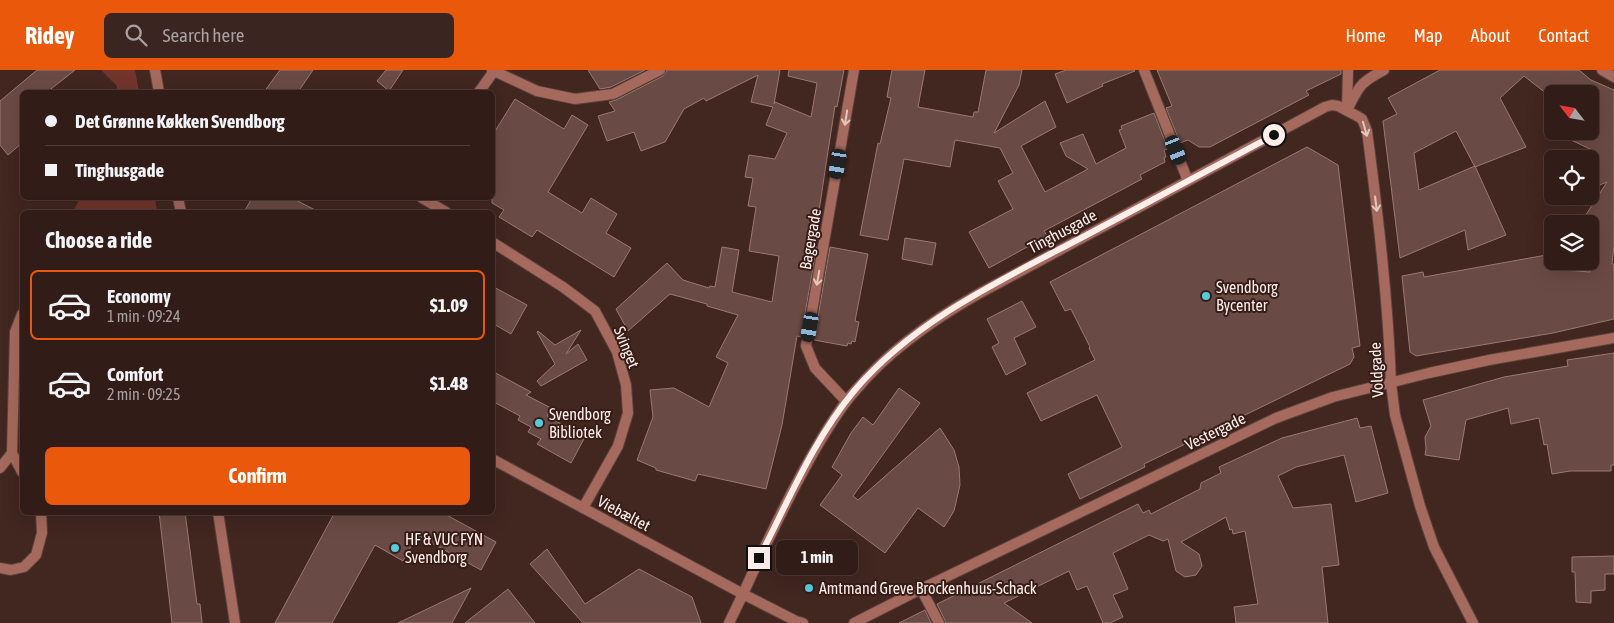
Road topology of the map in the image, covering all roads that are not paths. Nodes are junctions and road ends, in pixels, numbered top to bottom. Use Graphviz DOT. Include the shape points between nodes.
graph roads {
  1 [pos="155,70"];
  2 [pos="660,70"];
  3 [pos="854,70"];
  4 [pos="1144,70"];
  5 [pos="1348,70"];
  6 [pos="1384,70"];
  7 [pos="1602,70"];
  8 [pos="493,71"];
  9 [pos="1614,77"];
  10 [pos="159,90"];
  11 [pos="480,90"];
  12 [pos="1347,110"];
  13 [pos="1188,181"];
  14 [pos="425,200"];
  15 [pos="443,210"];
  16 [pos="495,244"];
  17 [pos="20,319"];
  18 [pos="1614,338"];
  19 [pos="1391,383"];
  20 [pos="846,401"];
  21 [pos="12,453"];
  22 [pos="495,461"];
  23 [pos="0,468"];
  24 [pos="20,468"];
  25 [pos="583,508"];
  26 [pos="41,515"];
  27 [pos="218,515"];
  28 [pos="0,568"];
  29 [pos="921,589"];
  30 [pos="742,594"];
  31 [pos="235,623"];
  32 [pos="729,623"];
  33 [pos="803,623"];
  34 [pos="854,623"];
  35 [pos="939,623"];
  36 [pos="1473,623"];
  1 -- 10 [label="street"];
  2 -- 8 [label="street" via="613,94 575,99 537,91"];
  3 -- 20 [label="street, Bagergade, one-way" via="806,346 815,368"];
  4 -- 13 [label="street"];
  5 -- 12 [label="street"];
  6 -- 12 [label="street" via="1360,86"];
  7 -- 9 [label="street"];
  8 -- 11 [label="street"];
  12 -- 13 [label="street, Tinghusgade" via="1332,105 1325,107"];
  12 -- 19 [label="street, Voldgade, one-way" via="1362,119 1367,131 1382,260"];
  13 -- 20 [label="street, Tinghusgade" via="956,307 892,353"];
  14 -- 15 [label="street"];
  16 -- 25 [label="street, Svinget" via="595,311 617,352 626,384 628,413 618,446"];
  17 -- 21 [label="street" via="15,332"];
  18 -- 19 [label="street, Vestergade" via="1488,360"];
  19 -- 29 [label="street, Vestergade" via="1333,397 1276,418"];
  19 -- 36 [label="street, Voldgade" via="1395,415 1434,547"];
  20 -- 30 [label="street, Tinghusgade" via="796,484"];
  21 -- 23 [label="street"];
  21 -- 24 [label="street"];
  22 -- 25 [label="street, Viebæltet"];
  25 -- 30 [label="street, Viebæltet"];
  26 -- 28 [label="street" via="42,533 36,555 24,567"];
  27 -- 31 [label="street"];
  29 -- 34 [label="street, Vestergade"];
  29 -- 35 [label="street"];
  30 -- 32 [label="street"];
  30 -- 33 [label="street"];
}
